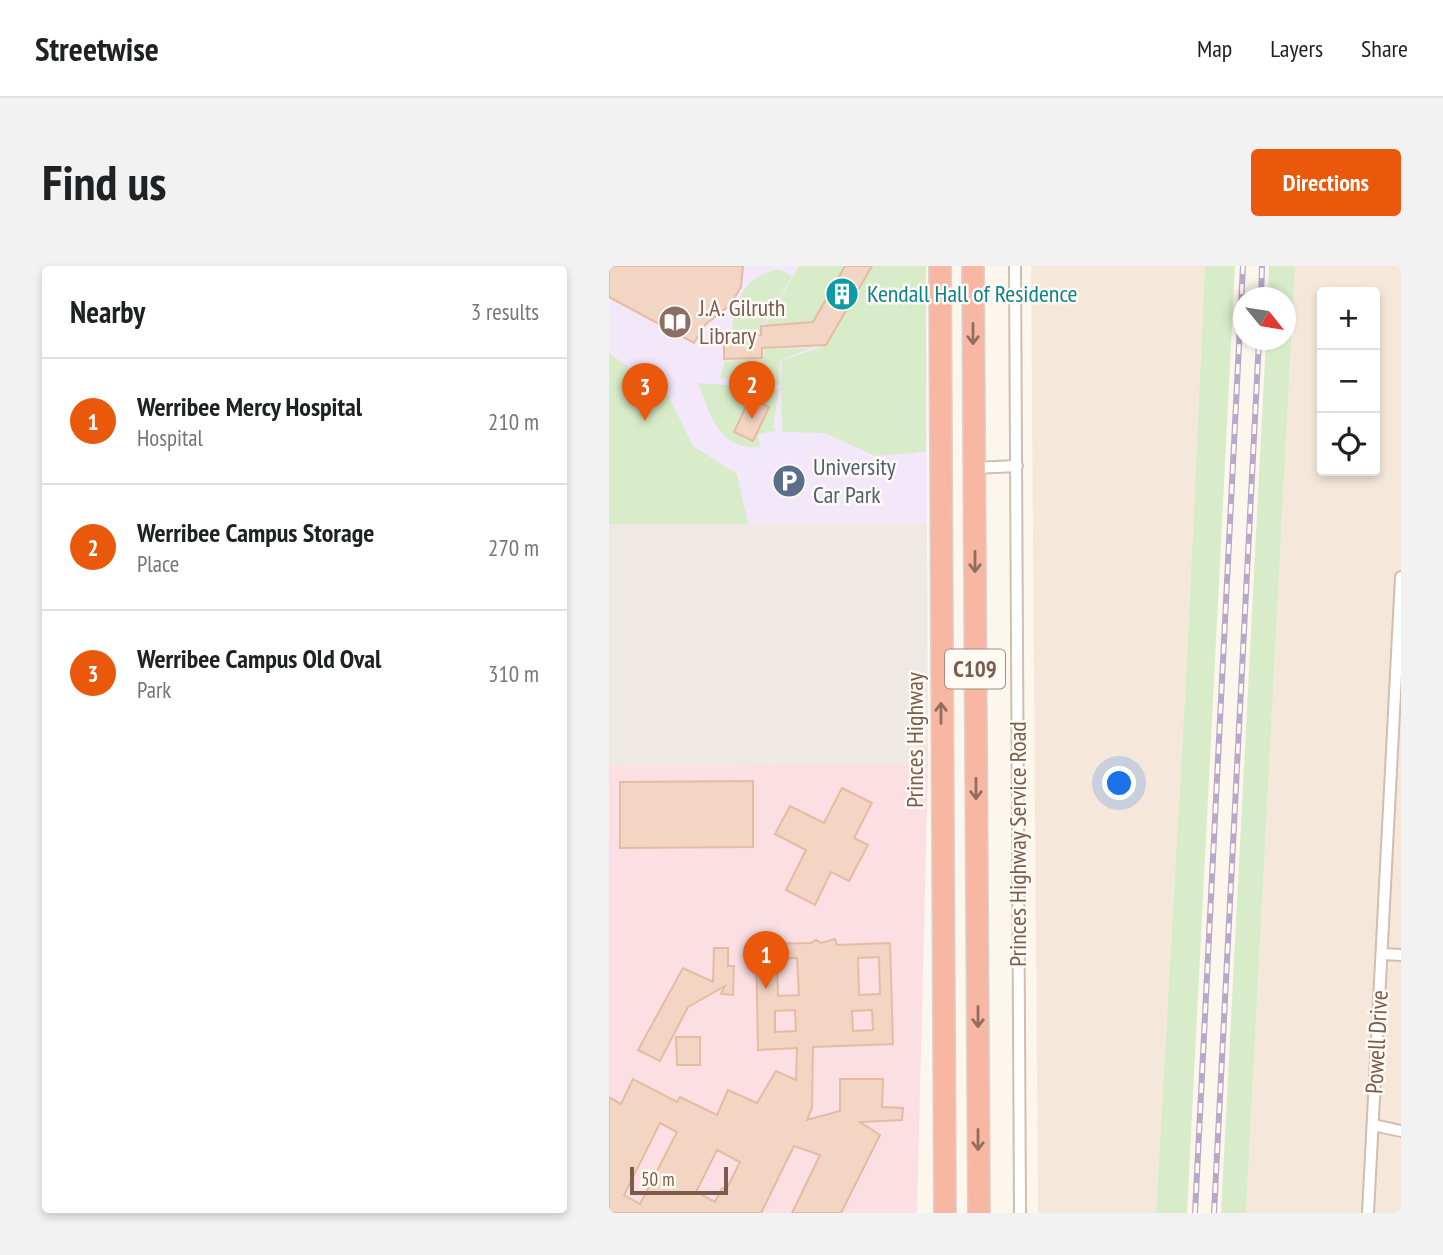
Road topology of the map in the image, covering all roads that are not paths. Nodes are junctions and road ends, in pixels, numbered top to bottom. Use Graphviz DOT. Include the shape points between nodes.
graph roads {
  1 [pos="940,266"];
  2 [pos="973,266"];
  3 [pos="1015,266"];
  4 [pos="939,465"];
  5 [pos="1017,466"];
  6 [pos="974,468"];
  7 [pos="1401,577"];
  8 [pos="1382,954"];
  9 [pos="1401,955"];
  10 [pos="978,1072"];
  11 [pos="944,1073"];
  12 [pos="1373,1125"];
  13 [pos="1401,1131"];
  14 [pos="945,1213"];
  15 [pos="979,1213"];
  16 [pos="1020,1213"];
  17 [pos="1368,1213"];
  1 -- 4 [label="highway, Princes Highway / C109"];
  2 -- 6 [label="highway, C109, one-way"];
  3 -- 5 [label="street, Princes Highway Service Road"];
  4 -- 6 [label="highway"];
  11 -- 4 [label="highway, Princes Highway / C109, one-way"];
  5 -- 6 [label="street"];
  5 -- 16 [label="street, Princes Highway Service Road"];
  6 -- 10 [label="highway, C109, one-way"];
  7 -- 8 [label="street, Powell Drive"];
  8 -- 9 [label="street"];
  8 -- 12 [label="street, Powell Drive"];
  10 -- 11 [label="highway"];
  10 -- 15 [label="highway, C109, one-way"];
  11 -- 14 [label="highway, Princes Highway / C109"];
  12 -- 13 [label="street"];
  12 -- 17 [label="street, Powell Drive"];
}
